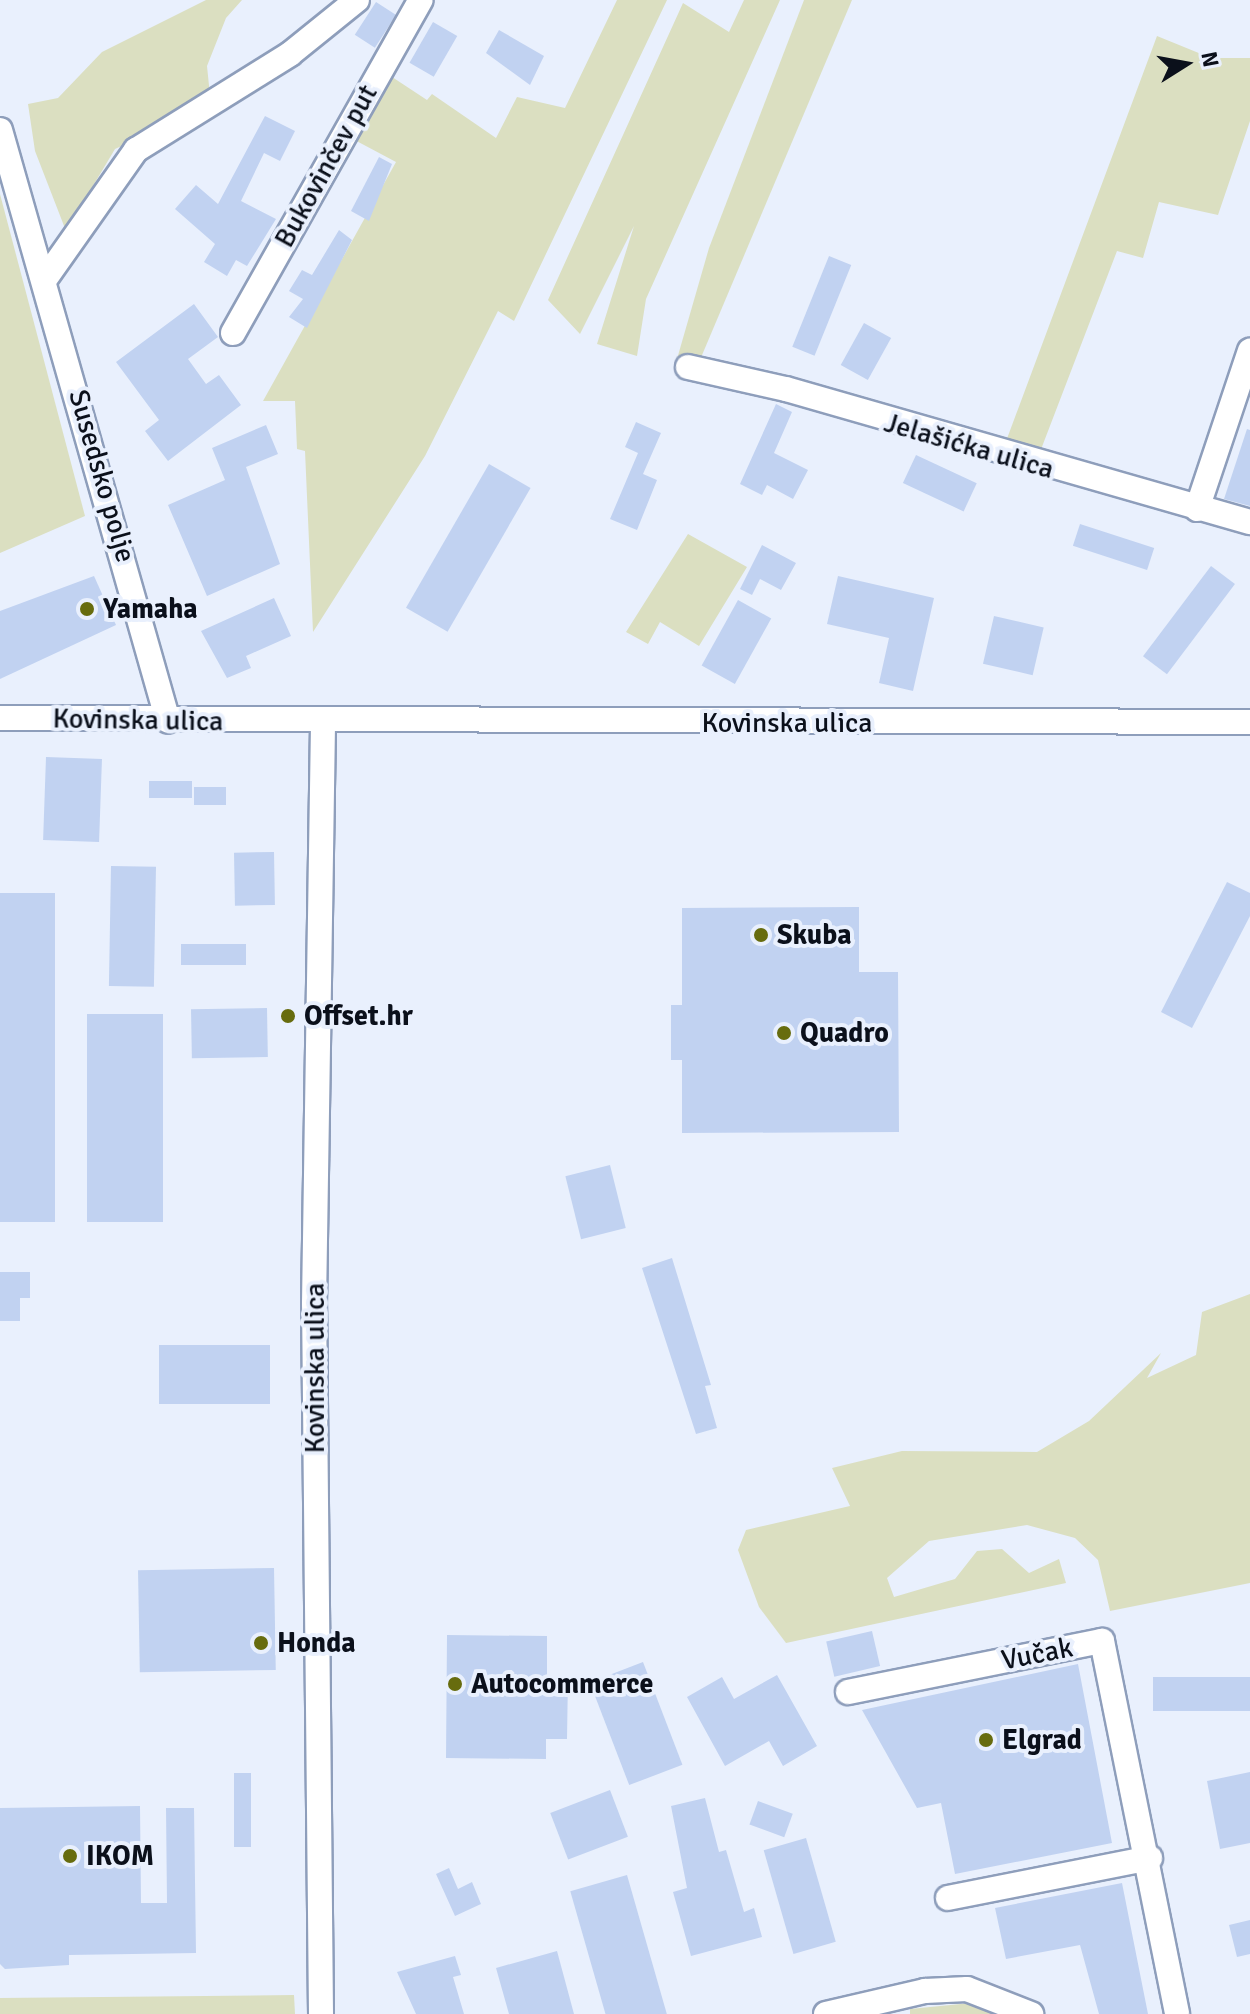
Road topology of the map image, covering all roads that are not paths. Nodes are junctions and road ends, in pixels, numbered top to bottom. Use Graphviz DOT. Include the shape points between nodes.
graph roads {
  1 [pos="357,0"];
  2 [pos="421,0"];
  3 [pos="0,130"];
  4 [pos="45,279"];
  5 [pos="233,333"];
  6 [pos="1250,351"];
  7 [pos="688,367"];
  8 [pos="1197,509"];
  9 [pos="1250,522"];
  10 [pos="0,718"];
  11 [pos="168,721"];
  12 [pos="323,722"];
  13 [pos="1250,722"];
  14 [pos="848,1692"];
  15 [pos="1150,1858"];
  16 [pos="948,1898"];
  17 [pos="321,2014"];
  18 [pos="826,2014"];
  19 [pos="1031,2014"];
  20 [pos="1177,2014"];
  1 -- 4 [label="street" via="290,54 136,150"];
  2 -- 5 [label="street, Bukovinčev put"];
  3 -- 4 [label="street, Susedsko polje"];
  4 -- 11 [label="street, Susedsko polje"];
  6 -- 8 [label="street"];
  7 -- 8 [label="street, Jelašićka ulica" via="786,389"];
  8 -- 9 [label="street, Jelašićka ulica"];
  10 -- 11 [label="street, Kovinska ulica"];
  11 -- 12 [label="street, Kovinska ulica"];
  12 -- 13 [label="street, Kovinska ulica"];
  12 -- 17 [label="street, Kovinska ulica" via="314,1304"];
  14 -- 15 [label="street, Vučak" via="1102,1641"];
  15 -- 16 [label="street"];
  15 -- 20 [label="street, Vučak"];
  18 -- 19 [label="street" via="925,1991 967,1989"];
}
